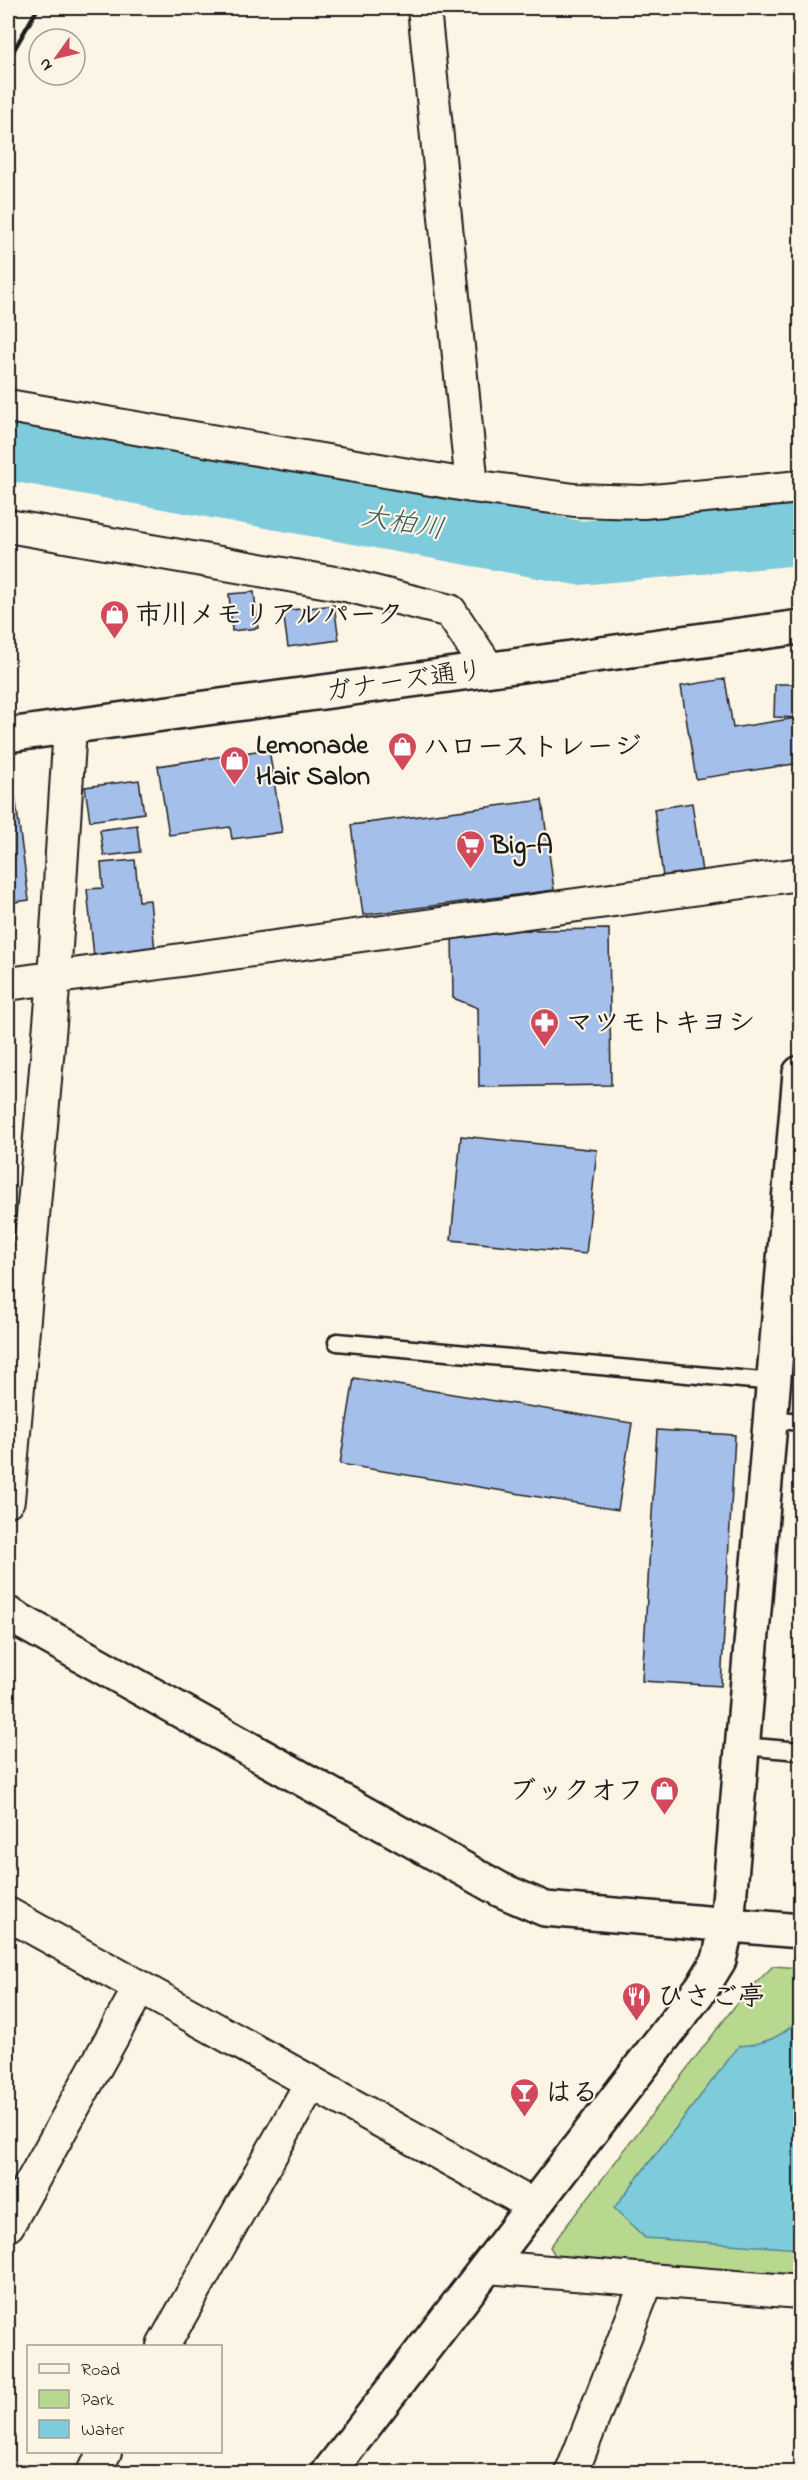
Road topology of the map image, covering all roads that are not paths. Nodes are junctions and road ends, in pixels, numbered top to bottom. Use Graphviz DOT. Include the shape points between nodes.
graph roads {
  1 [pos="424,8"];
  2 [pos="8,406"];
  3 [pos="472,486"];
  4 [pos="801,487"];
  5 [pos="8,526"];
  6 [pos="801,627"];
  7 [pos="488,668"];
  8 [pos="70,727"];
  9 [pos="8,735"];
  10 [pos="801,874"];
  11 [pos="54,978"];
  12 [pos="8,984"];
  13 [pos="801,1073"];
  14 [pos="337,1342"];
  15 [pos="774,1382"];
  16 [pos="786,1420"];
  17 [pos="8,1500"];
  18 [pos="8,1614"];
  19 [pos="742,1746"];
  20 [pos="801,1751"];
  21 [pos="8,1914"];
  22 [pos="727,1925"];
  23 [pos="801,1931"];
  24 [pos="140,1987"];
  25 [pos="311,2083"];
  26 [pos="534,2206"];
  27 [pos="8,2225"];
  28 [pos="487,2267"];
  29 [pos="647,2282"];
  30 [pos="801,2292"];
  31 [pos="165,2345"];
  32 [pos="104,2453"];
  33 [pos="93,2472"];
  34 [pos="329,2472"];
  35 [pos="572,2472"];
  1 -- 3 [label="street"];
  2 -- 3 [label="street"];
  3 -- 4 [label="street" via="574,500 643,502"];
  5 -- 7 [label="street" via="346,585 450,611"];
  6 -- 7 [label="street, ガナーズ通り"];
  7 -- 8 [label="street, ガナーズ通り"];
  8 -- 9 [label="street, ガナーズ通り"];
  8 -- 11 [label="street"];
  10 -- 11 [label="street"];
  11 -- 12 [label="street"];
  11 -- 17 [label="street"];
  13 -- 15 [label="street"];
  14 -- 15 [label="lane"];
  15 -- 16 [label="street"];
  16 -- 19 [label="street"];
  18 -- 22 [label="street" via="501,1890 545,1909"];
  19 -- 20 [label="lane"];
  19 -- 22 [label="street"];
  21 -- 24 [label="street"];
  22 -- 23 [label="street"];
  22 -- 26 [label="street" via="719,1960 703,1986"];
  24 -- 25 [label="street"];
  24 -- 27 [label="street"];
  25 -- 26 [label="street"];
  25 -- 31 [label="street"];
  26 -- 28 [label="street"];
  28 -- 29 [label="street"];
  28 -- 34 [label="street"];
  29 -- 30 [label="street"];
  29 -- 35 [label="street"];
  32 -- 33 [label="street"];
}
